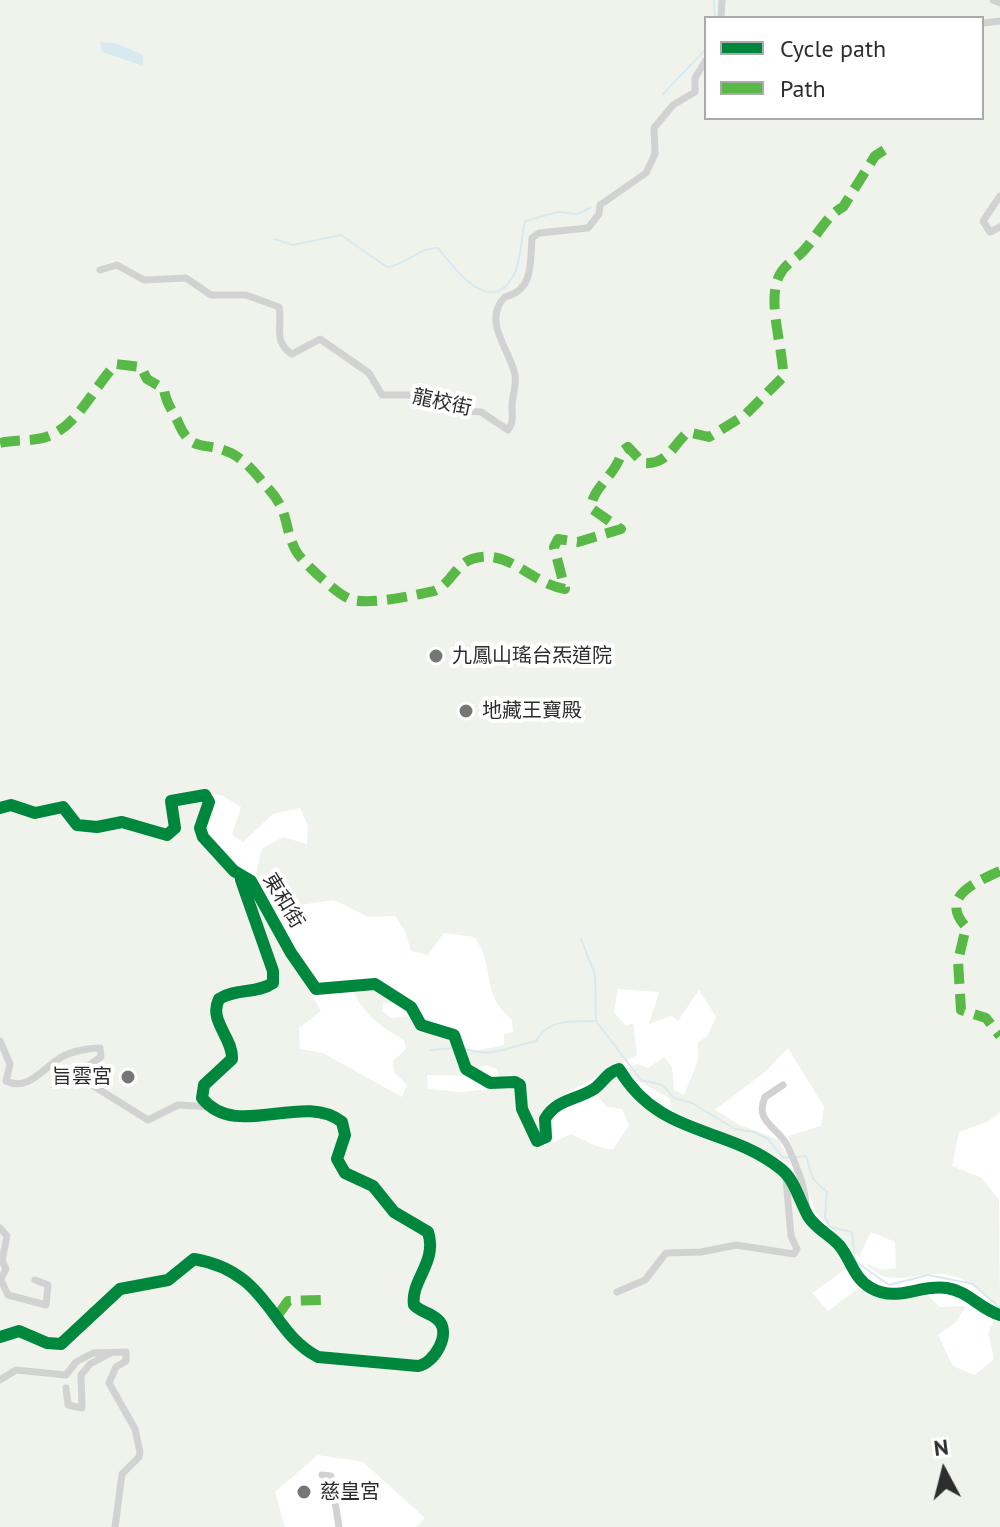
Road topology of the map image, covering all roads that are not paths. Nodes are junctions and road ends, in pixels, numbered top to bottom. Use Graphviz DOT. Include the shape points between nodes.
graph roads {
  1 [pos="993,0"];
  2 [pos="1000,3"];
  3 [pos="704,63"];
  4 [pos="1000,196"];
  5 [pos="1000,227"];
  6 [pos="100,270"];
  7 [pos="0,808"];
  8 [pos="240,876"];
  9 [pos="0,1041"];
  10 [pos="783,1085"];
  11 [pos="211,1107"];
  12 [pos="785,1173"];
  13 [pos="807,1211"];
  14 [pos="0,1228"];
  15 [pos="35,1280"];
  16 [pos="0,1281"];
  17 [pos="617,1292"];
  18 [pos="1000,1315"];
  19 [pos="0,1337"];
  20 [pos="115,1351"];
  21 [pos="0,1380"];
  22 [pos="66,1388"];
  23 [pos="322,1475"];
  24 [pos="115,1527"];
  25 [pos="339,1527"];
  1 -- 2 [label="street"];
  3 -- 6 [label="street, 龍校街" via="695,78 695,92 673,105 654,128 655,154 646,173 600,205 588,228 532,238 525,287 505,297 498,312 499,341 516,379 508,430 481,412 455,410 422,395 382,395 369,373 320,339 292,354 278,333 279,307 246,295 211,295 186,278 144,280 117,265"];
  4 -- 5 [label="street" via="983,221 990,232"];
  7 -- 8 [label="street" via="11,805 35,813 63,807 77,825 122,822 167,835 175,828 171,801 205,795 209,802 200,828 203,837"];
  8 -- 11 [label="street, 東和街" via="274,976 270,986 234,991 215,1007 232,1048 227,1065 204,1085 202,1098"];
  8 -- 12 [label="street, 東和街" via="251,881 316,989 375,984 411,1007 421,1025 454,1035 466,1069 490,1083 520,1085 522,1109 537,1141 546,1137 545,1119 555,1107 591,1091 619,1069 631,1088 664,1115 746,1149"];
  9 -- 11 [label="street" via="10,1064 6,1081 12,1083 36,1078 59,1058 100,1048 101,1057 83,1069 84,1080 141,1118 155,1119 178,1105"];
  10 -- 13 [label="street" via="765,1097 762,1112 790,1156 806,1194"];
  11 -- 19 [label="street" via="229,1116 324,1110 342,1122 345,1135 337,1159 345,1173 373,1186 394,1212 428,1232 427,1267 413,1297 414,1305 439,1320 444,1335 429,1363 318,1357 306,1350 258,1290 227,1269 194,1259 168,1280 120,1289 61,1344 19,1331"];
  12 -- 13 [label="street, 東和街"];
  12 -- 17 [label="street" via="794,1254 736,1245 666,1253 645,1280"];
  13 -- 18 [label="street, 東和街" via="870,1288 892,1296 922,1287 947,1288"];
  14 -- 16 [label="street" via="7,1236 2,1261 6,1269"];
  15 -- 16 [label="street" via="48,1285 46,1305 8,1295"];
  20 -- 21 [label="street" via="83,1357 66,1375 16,1370"];
  20 -- 22 [label="street" via="81,1375 82,1408 68,1405"];
  20 -- 24 [label="street" via="128,1356 109,1383 135,1429 140,1452 122,1474"];
  23 -- 25 [label="street" via="331,1476"];
}
